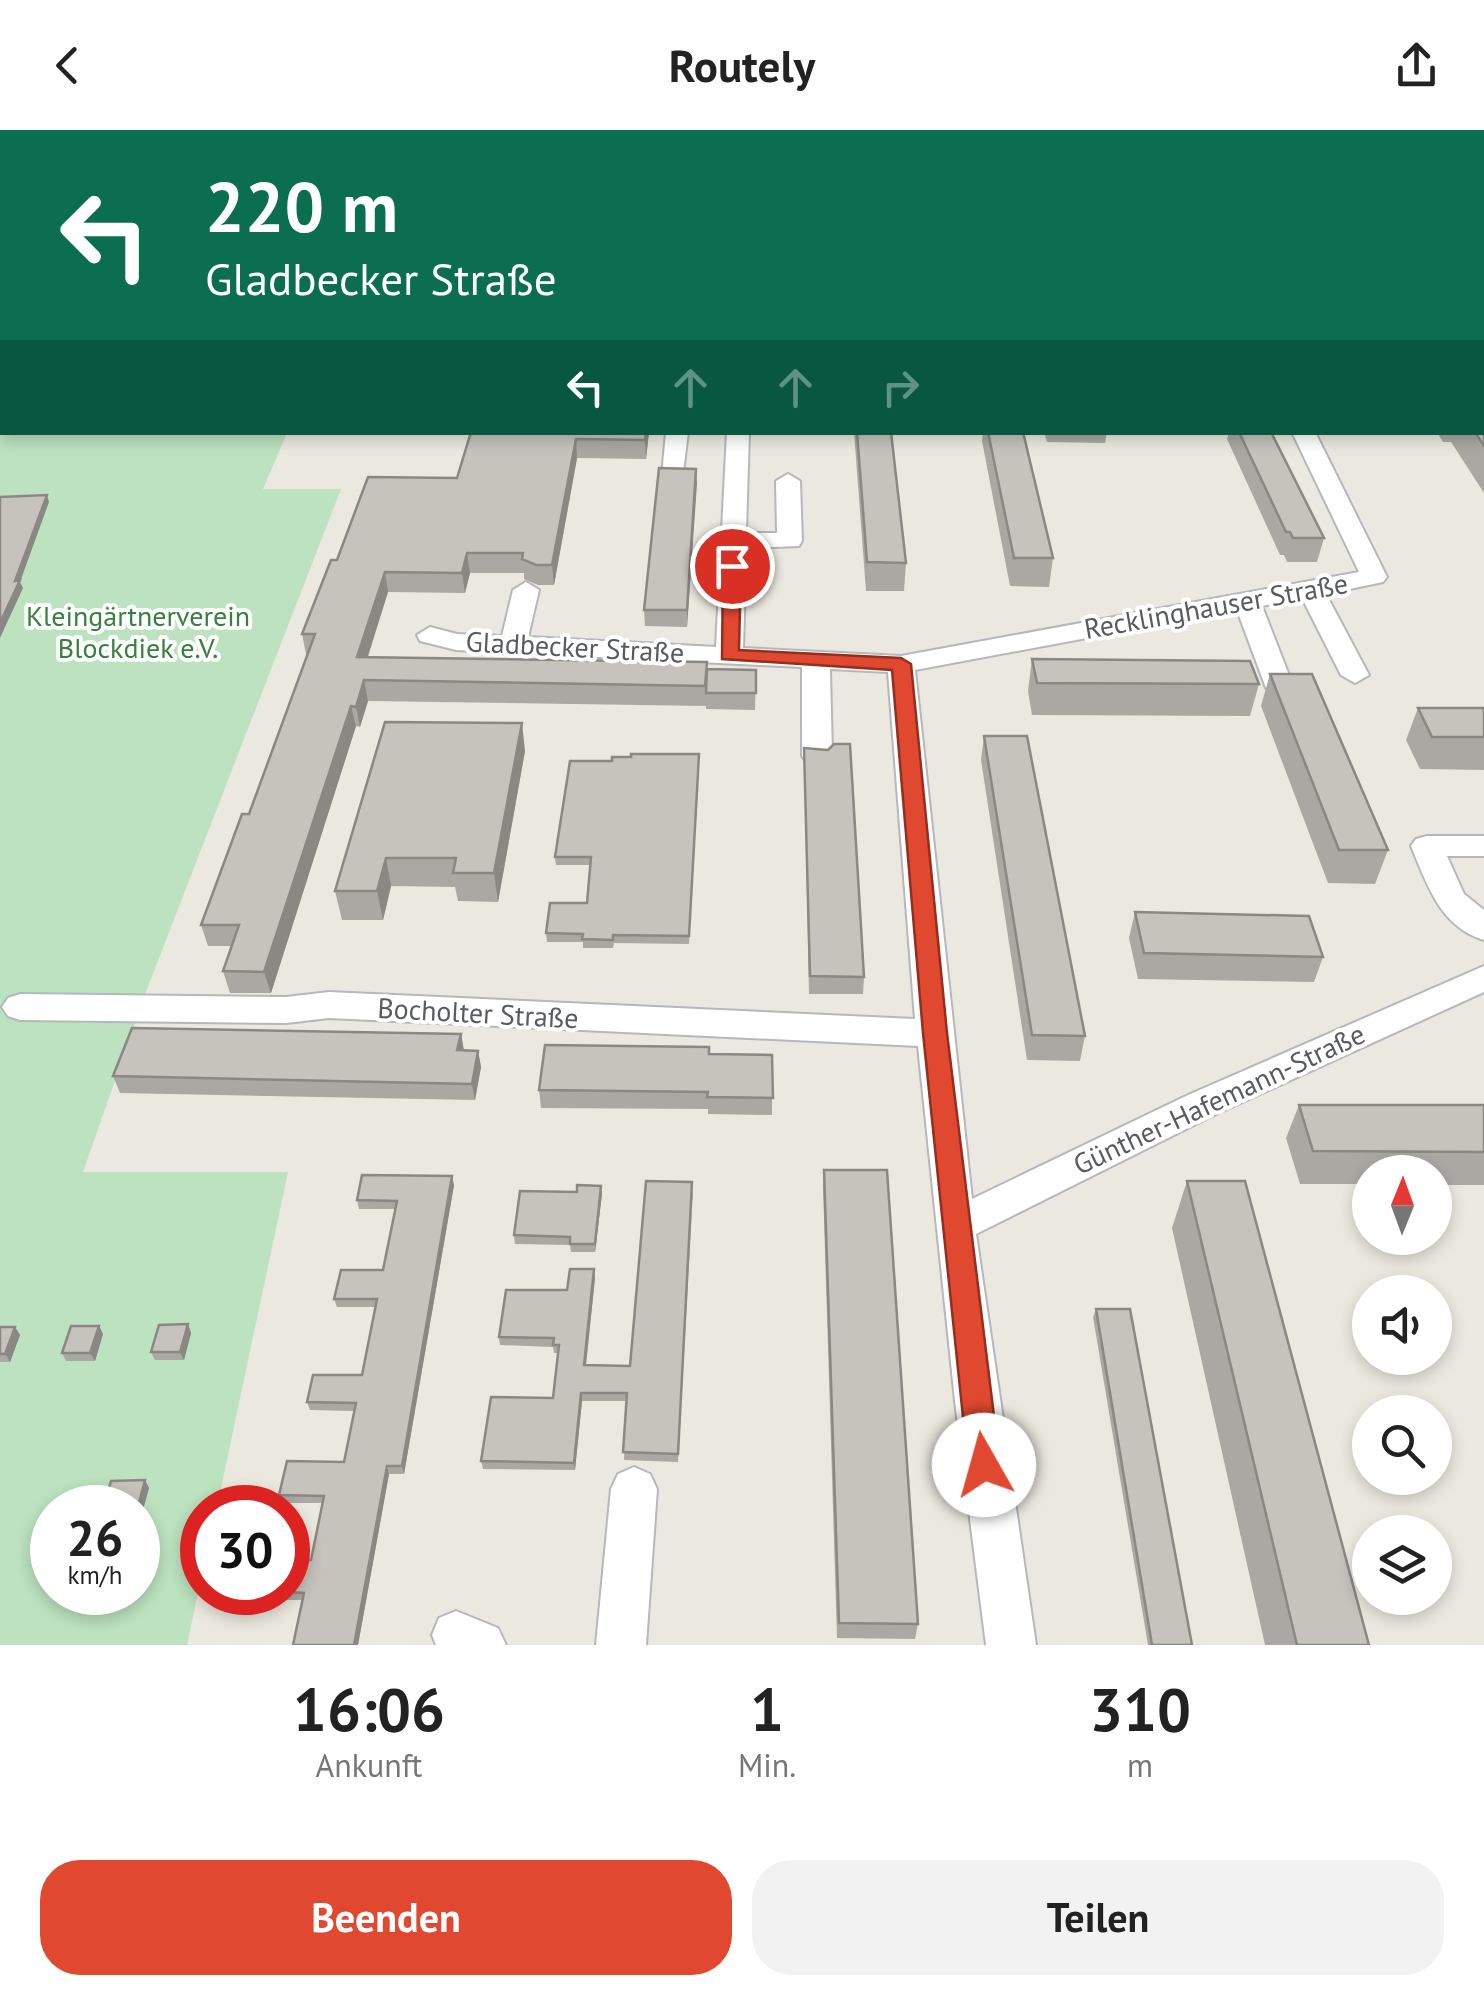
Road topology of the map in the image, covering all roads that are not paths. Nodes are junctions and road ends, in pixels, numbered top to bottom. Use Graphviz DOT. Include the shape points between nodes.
graph roads {
  1 [pos="678,435"];
  2 [pos="738,435"];
  3 [pos="1304,435"];
  4 [pos="674,476"];
  5 [pos="788,481"];
  6 [pos="733,540"];
  7 [pos="1310,588"];
  8 [pos="526,590"];
  9 [pos="1246,599"];
  10 [pos="430,635"];
  11 [pos="513,644"];
  12 [pos="729,655"];
  13 [pos="816,660"];
  14 [pos="901,664"];
  15 [pos="1355,675"];
  16 [pos="1280,688"];
  17 [pos="817,756"];
  18 [pos="1484,846"];
  19 [pos="1484,928"];
  20 [pos="1484,978"];
  21 [pos="20,1006"];
  22 [pos="935,1033"];
  23 [pos="956,1225"];
  24 [pos="634,1489"];
  25 [pos="621,1645"];
  26 [pos="1011,1645"];
  1 -- 4 [label="street"];
  2 -- 6 [label="street"];
  3 -- 7 [label="street, Recklinghauser Straße" via="1374,577"];
  5 -- 6 [label="street" via="790,540"];
  6 -- 12 [label="street"];
  7 -- 9 [label="street, Recklinghauser Straße"];
  7 -- 15 [label="street"];
  8 -- 11 [label="street"];
  9 -- 14 [label="street, Recklinghauser Straße"];
  9 -- 16 [label="street"];
  10 -- 11 [label="street, Gladbecker Straße"];
  11 -- 12 [label="street, Gladbecker Straße"];
  12 -- 13 [label="street, Gladbecker Straße"];
  13 -- 14 [label="street, Gladbecker Straße"];
  13 -- 17 [label="street"];
  14 -- 22 [label="street"];
  18 -- 19 [label="street" via="1427,846 1450,900"];
  20 -- 23 [label="street, Günther-Hafemann-Straße"];
  21 -- 22 [label="street, Bocholter Straße" via="329,1005"];
  22 -- 23 [label="street"];
  23 -- 26 [label="street"];
  24 -- 25 [label="street"];
}
